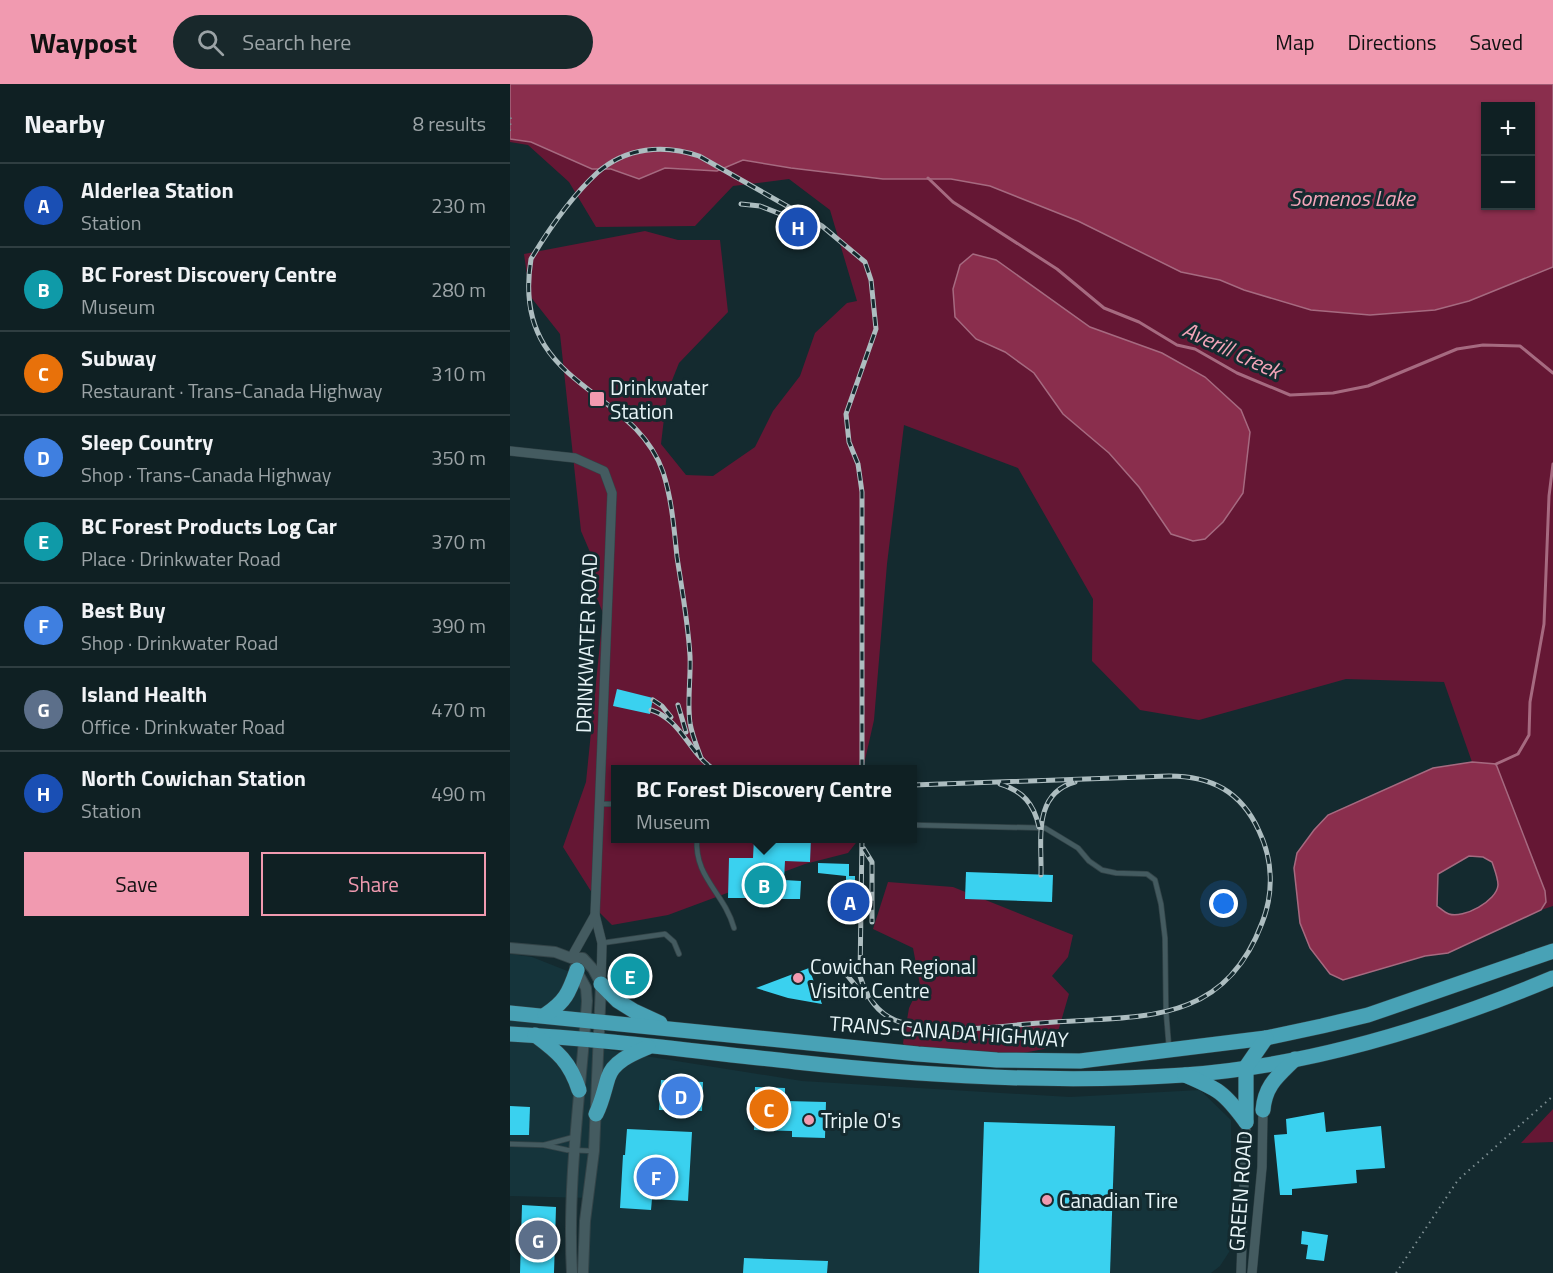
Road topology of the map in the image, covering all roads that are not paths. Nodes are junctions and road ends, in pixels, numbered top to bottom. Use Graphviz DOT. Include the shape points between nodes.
graph roads {
  1 [pos="510,451"];
  2 [pos="600,804"];
  3 [pos="611,804"];
  4 [pos="917,825"];
  5 [pos="697,843"];
  6 [pos="595,915"];
  7 [pos="734,928"];
  8 [pos="602,943"];
  9 [pos="510,948"];
  10 [pos="1553,951"];
  11 [pos="679,954"];
  12 [pos="574,964"];
  13 [pos="1553,978"];
  14 [pos="601,984"];
  15 [pos="510,1013"];
  16 [pos="545,1015"];
  17 [pos="592,1021"];
  18 [pos="668,1028"];
  19 [pos="510,1034"];
  20 [pos="535,1035"];
  21 [pos="1266,1038"];
  22 [pos="590,1041"];
  23 [pos="651,1046"];
  24 [pos="1170,1050"];
  25 [pos="1295,1059"];
  26 [pos="1246,1068"];
  27 [pos="1185,1075"];
  28 [pos="579,1090"];
  29 [pos="1263,1110"];
  30 [pos="596,1114"];
  31 [pos="1246,1122"];
  32 [pos="574,1137"];
  33 [pos="510,1144"];
  34 [pos="544,1145"];
  35 [pos="574,1150"];
  36 [pos="594,1151"];
  37 [pos="572,1273"];
  38 [pos="583,1273"];
  39 [pos="1241,1273"];
  40 [pos="1252,1273"];
  1 -- 2 [label="street, DRINKWATER ROAD" via="575,458 604,471 612,493"];
  2 -- 3 [label="lane"];
  2 -- 6 [label="street, DRINKWATER ROAD"];
  4 -- 24 [label="lane" via="1046,828 1078,848 1102,870 1147,874 1155,880 1165,938"];
  5 -- 7 [label="lane" via="700,868 725,904"];
  6 -- 8 [label="street, DRINKWATER ROAD"];
  6 -- 12 [label="street, DRINKWATER ROAD"];
  8 -- 11 [label="lane" via="665,934"];
  8 -- 14 [label="street, DRINKWATER ROAD"];
  9 -- 12 [label="street" via="555,952"];
  10 -- 21 [label="highway, TRANS-CANADA HIGHWAY" via="1368,1015"];
  12 -- 14 [label="street" via="583,958"];
  12 -- 16 [label="highway" via="567,996"];
  12 -- 17 [label="street" via="586,988"];
  13 -- 25 [label="highway, TRANS-CANADA HIGHWAY" via="1432,1023 1351,1048"];
  14 -- 17 [label="street"];
  14 -- 18 [label="highway" via="618,1001"];
  15 -- 16 [label="highway, TRANS-CANADA HIGHWAY"];
  16 -- 17 [label="highway, TRANS-CANADA HIGHWAY"];
  17 -- 18 [label="highway, TRANS-CANADA HIGHWAY"];
  17 -- 22 [label="street"];
  18 -- 24 [label="highway, TRANS-CANADA HIGHWAY" via="997,1060 1080,1061"];
  19 -- 20 [label="highway, TRANS-CANADA HIGHWAY"];
  20 -- 22 [label="highway, TRANS-CANADA HIGHWAY"];
  20 -- 28 [label="highway" via="560,1054 573,1072"];
  21 -- 24 [label="highway, TRANS-CANADA HIGHWAY"];
  21 -- 26 [label="highway"];
  22 -- 23 [label="highway, TRANS-CANADA HIGHWAY"];
  22 -- 28 [label="street"];
  22 -- 30 [label="street"];
  23 -- 27 [label="highway, TRANS-CANADA HIGHWAY" via="913,1072 1050,1079"];
  23 -- 30 [label="highway" via="617,1063 608,1075"];
  25 -- 26 [label="highway, TRANS-CANADA HIGHWAY"];
  25 -- 29 [label="highway" via="1272,1081 1264,1096"];
  26 -- 27 [label="highway, TRANS-CANADA HIGHWAY"];
  26 -- 31 [label="highway"];
  27 -- 31 [label="highway" via="1218,1089"];
  28 -- 32 [label="street"];
  29 -- 40 [label="street, GREEN ROAD"];
  30 -- 36 [label="street"];
  31 -- 39 [label="street, GREEN ROAD"];
  32 -- 34 [label="lane"];
  32 -- 35 [label="street"];
  33 -- 34 [label="lane"];
  34 -- 35 [label="lane"];
  35 -- 36 [label="lane"];
  35 -- 37 [label="street"];
  36 -- 38 [label="street"];
}
